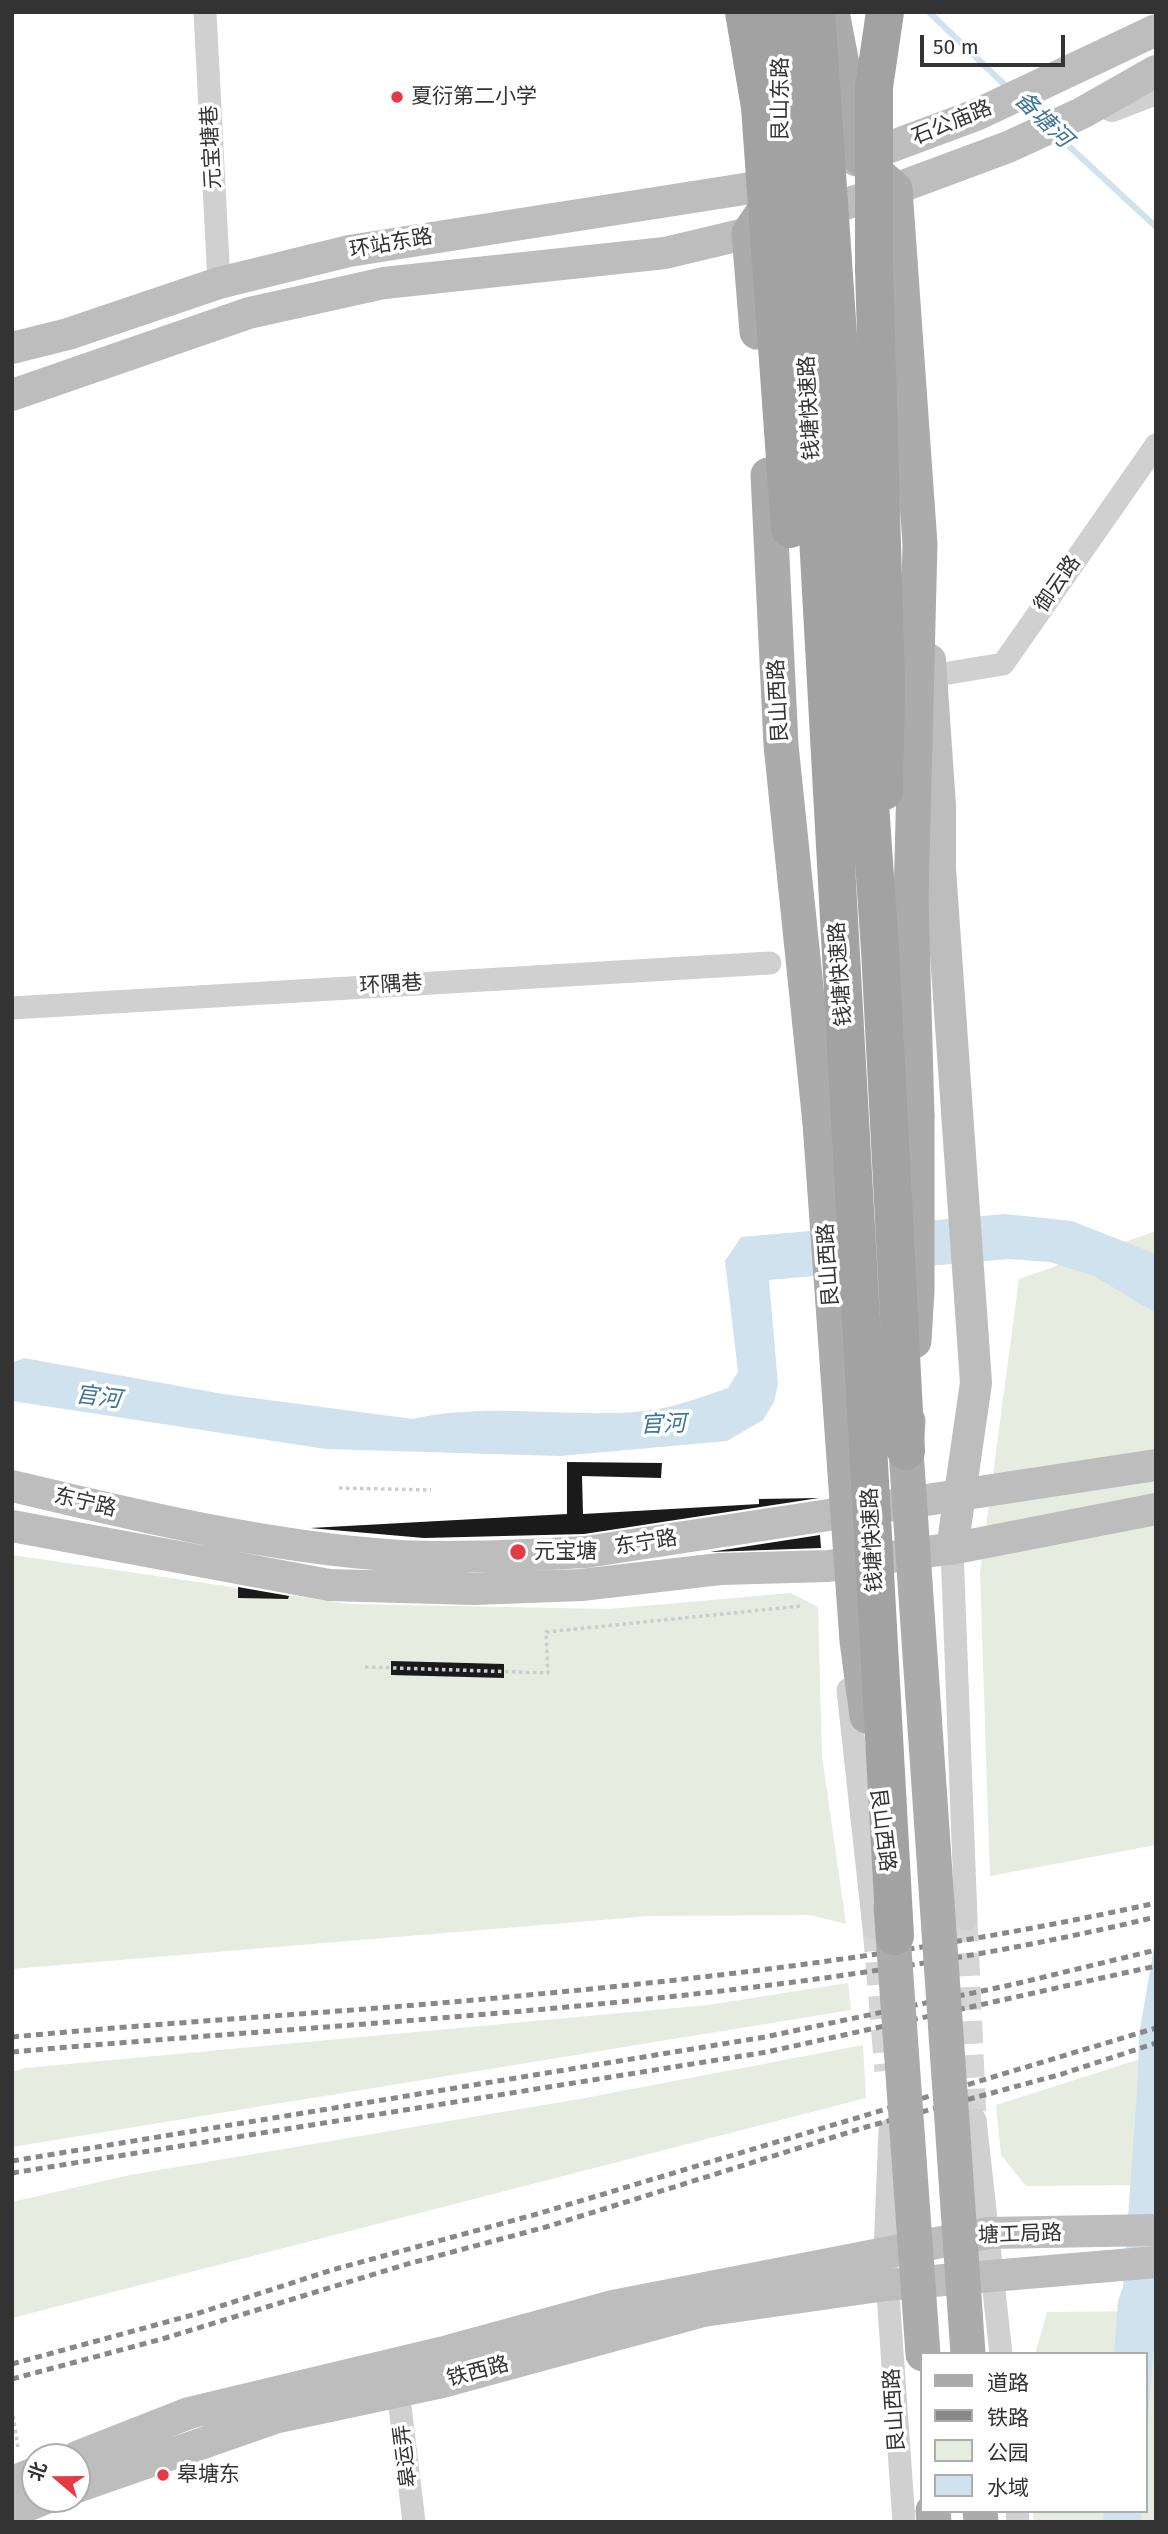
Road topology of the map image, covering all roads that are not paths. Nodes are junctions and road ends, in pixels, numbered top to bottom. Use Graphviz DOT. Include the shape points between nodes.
graph roads {
  1 [pos="205,12"];
  2 [pos="744,12"];
  3 [pos="752,12"];
  4 [pos="780,12"];
  5 [pos="816,12"];
  6 [pos="832,12"];
  7 [pos="867,12"];
  8 [pos="885,12"];
  9 [pos="1156,30"];
  10 [pos="874,87"];
  11 [pos="1154,89"];
  12 [pos="760,107"];
  13 [pos="860,158"];
  14 [pos="781,185"];
  15 [pos="895,189"];
  16 [pos="749,233"];
  17 [pos="219,282"];
  18 [pos="12,348"];
  19 [pos="12,395"];
  20 [pos="1156,444"];
  21 [pos="920,544"];
  22 [pos="931,676"];
  23 [pos="880,950"];
  24 [pos="770,963"];
  25 [pos="12,1008"];
  26 [pos="849,1088"];
  27 [pos="906,1451"];
  28 [pos="1156,1465"];
  29 [pos="12,1486"];
  30 [pos="962,1496"];
  31 [pos="1156,1508"];
  32 [pos="831,1516"];
  33 [pos="12,1526"];
  34 [pos="952,1549"];
  35 [pos="834,1566"];
  36 [pos="966,1919"];
  37 [pos="885,1932"];
  38 [pos="975,2120"];
  39 [pos="890,2130"];
  40 [pos="1156,2230"];
  41 [pos="988,2233"];
  42 [pos="885,2252"];
  43 [pos="1156,2262"];
  44 [pos="993,2276"];
  45 [pos="886,2285"];
  46 [pos="923,2352"];
  47 [pos="968,2352"];
  48 [pos="1001,2352"];
  49 [pos="398,2390"];
  50 [pos="91,2452"];
  51 [pos="91,2482"];
  52 [pos="414,2522"];
  53 [pos="904,2522"];
  1 -- 17 [label="street, 元宝塘巷"];
  2 -- 12 [label="highway, bridge"];
  3 -- 12 [label="highway, bridge"];
  4 -- 14 [label="main road, 艮山东路"];
  4 -- 26 [label="highway, 钱塘快速路, bridge" via="802,246"];
  5 -- 23 [label="highway, 钱塘快速路, bridge"];
  6 -- 13 [label="main road"];
  7 -- 10 [label="highway, bridge"];
  8 -- 10 [label="highway, bridge"];
  9 -- 13 [label="main road, 石公庙路" via="976,115"];
  10 -- 23 [label="highway, bridge" via="874,268 886,683"];
  11 -- 15 [label="main road, 石公庙路"];
  12 -- 26 [label="highway, bridge" via="810,793"];
  13 -- 14 [label="main road, 石公庙路"];
  13 -- 15 [label="main road"];
  14 -- 16 [label="main road"];
  14 -- 17 [label="main road, 环站东路" via="474,229 349,251"];
  15 -- 16 [label="main road, 石公庙路"];
  15 -- 21 [label="main road"];
  16 -- 19 [label="main road, 环站东路" via="665,253 384,283 249,313"];
  16 -- 37 [label="main road, 艮山西路, bridge" via="766,447 781,745 820,1123 858,1642"];
  17 -- 18 [label="main road, 环站东路" via="68,334"];
  20 -- 22 [label="street, 御云路" via="1003,664"];
  21 -- 22 [label="main road"];
  21 -- 27 [label="main road, bridge" via="911,899 917,1290"];
  22 -- 30 [label="main road" via="976,1383"];
  23 -- 27 [label="highway, 钱塘快速路, bridge"];
  24 -- 25 [label="street, 环隅巷"];
  26 -- 37 [label="highway, 钱塘快速路, bridge"];
  27 -- 47 [label="main road, bridge"];
  28 -- 30 [label="main road, 东宁路"];
  29 -- 32 [label="main road, 东宁路" via="323,1549 401,1556 586,1552"];
  30 -- 32 [label="main road, 东宁路"];
  30 -- 34 [label="main road"];
  31 -- 34 [label="main road, 东宁路"];
  32 -- 35 [label="main road"];
  33 -- 35 [label="main road, 东宁路" via="329,1586 514,1588 720,1569"];
  34 -- 35 [label="main road, 东宁路"];
  34 -- 36 [label="street"];
  35 -- 37 [label="street, 艮山西路"];
  37 -- 46 [label="main road, 艮山西路, bridge"];
  38 -- 41 [label="street"];
  39 -- 42 [label="street, 艮山西路"];
  40 -- 41 [label="main road, 塘工局路"];
  41 -- 42 [label="main road, 塘工局路"];
  41 -- 44 [label="street"];
  42 -- 45 [label="street, 艮山西路"];
  42 -- 50 [label="main road, 铁西路" via="614,2306 189,2413"];
  43 -- 44 [label="main road, 塘工局路"];
  44 -- 45 [label="main road, 塘工局路"];
  44 -- 48 [label="street"];
  45 -- 49 [label="main road, 铁西路" via="703,2311"];
  45 -- 53 [label="street, 艮山西路"];
  49 -- 51 [label="main road, 铁西路" via="278,2417"];
  49 -- 52 [label="street, 皋运弄"];
}
